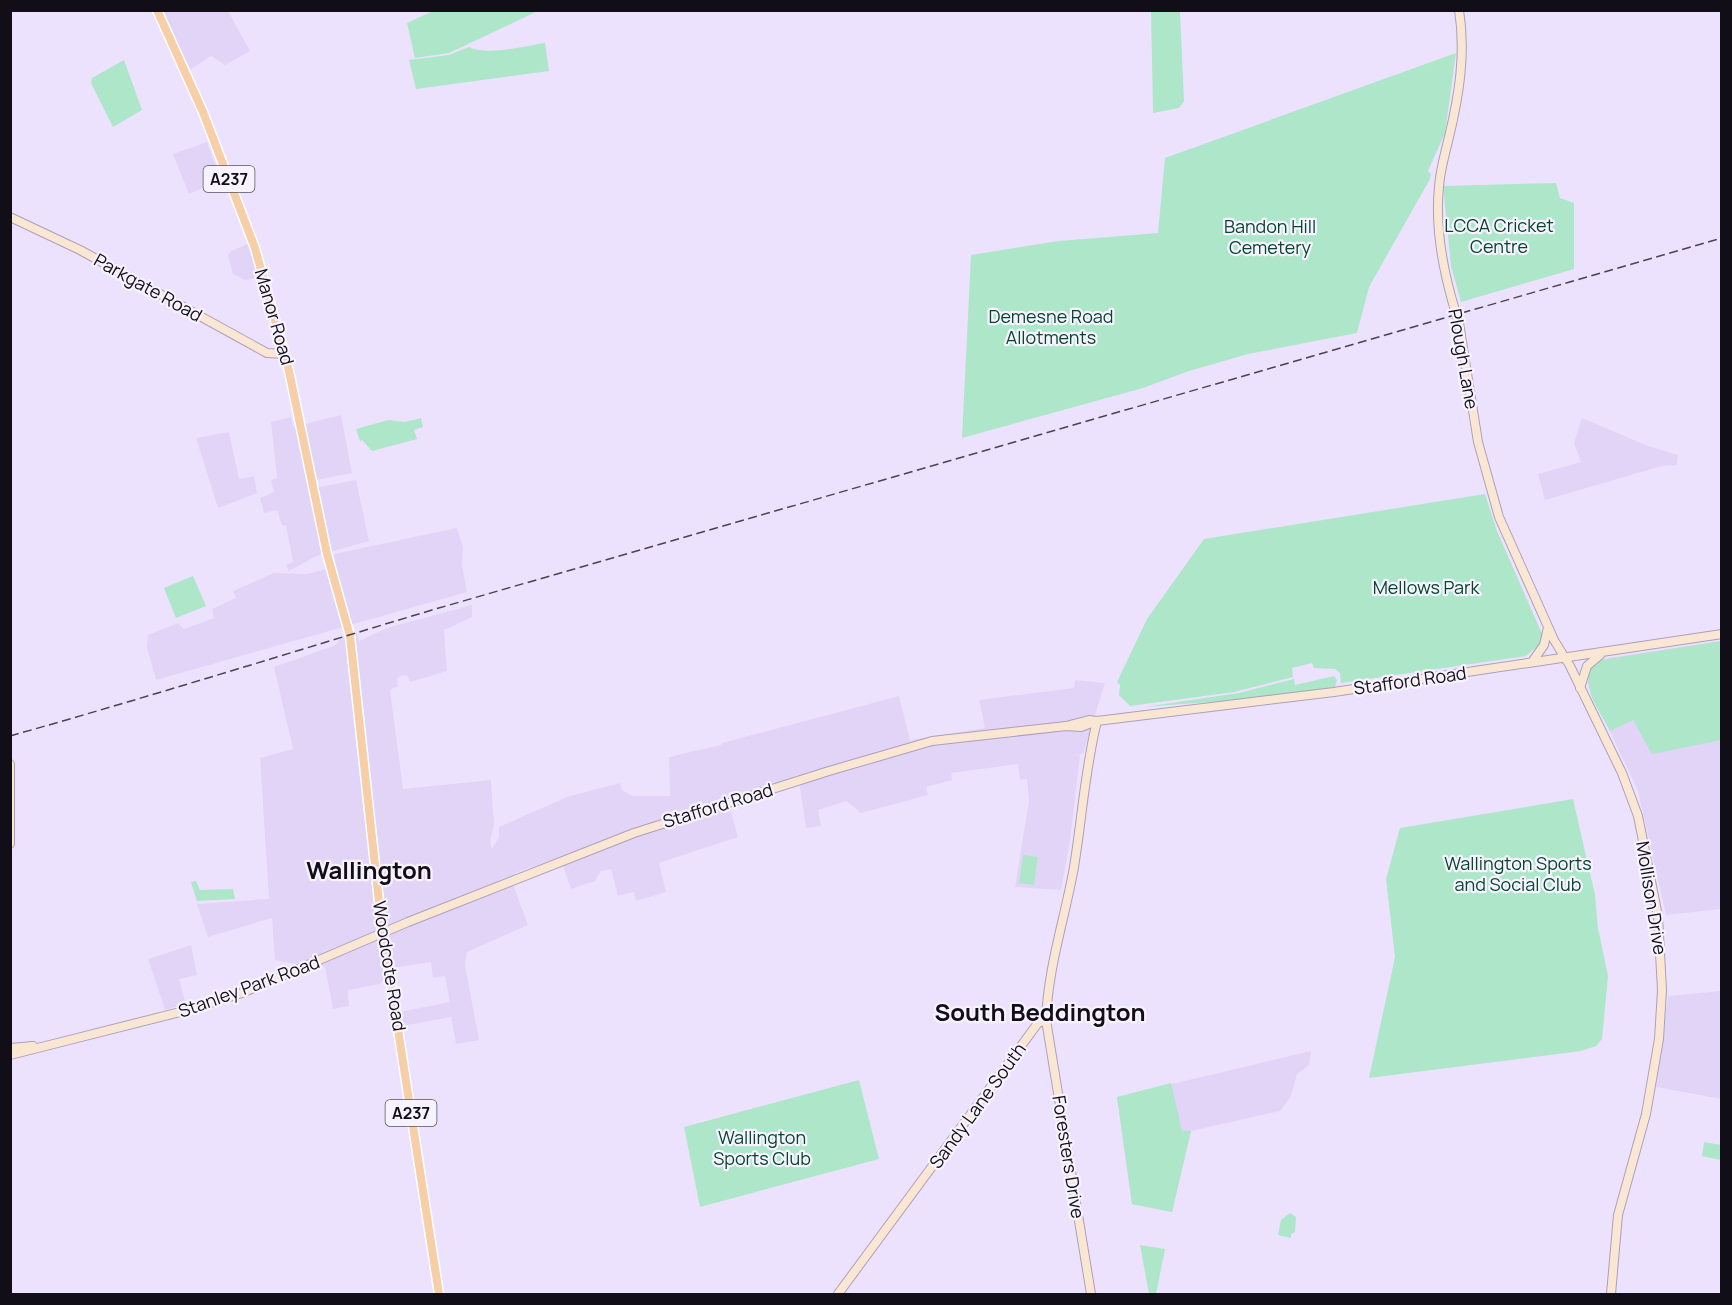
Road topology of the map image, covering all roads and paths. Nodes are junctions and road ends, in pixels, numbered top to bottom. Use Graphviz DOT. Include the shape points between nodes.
graph roads {
  1 [pos="157,10"];
  2 [pos="1459,10"];
  3 [pos="10,217"];
  4 [pos="285,354"];
  5 [pos="1548,626"];
  6 [pos="1722,634"];
  7 [pos="350,636"];
  8 [pos="1613,651"];
  9 [pos="1565,657"];
  10 [pos="1532,662"];
  11 [pos="1580,688"];
  12 [pos="1097,721"];
  13 [pos="1066,726"];
  14 [pos="1081,727"];
  15 [pos="1090,745"];
  16 [pos="10,764"];
  17 [pos="10,843"];
  18 [pos="383,933"];
  19 [pos="1046,1020"];
  20 [pos="41,1046"];
  21 [pos="10,1048"];
  22 [pos="10,1055"];
  23 [pos="439,1294"];
  24 [pos="838,1294"];
  25 [pos="1091,1294"];
  26 [pos="1611,1294"];
  1 -- 4 [label="main road, Manor Road / A237" via="194,90 248,227"];
  2 -- 5 [label="main road, Plough Lane, bridge" via="1459,89 1439,184 1442,259 1459,323 1478,442 1494,504"];
  3 -- 4 [label="main road, Parkgate Road" via="80,250 267,353"];
  4 -- 7 [label="main road, Manor Road / A237" via="327,554"];
  5 -- 9 [label="main road, Plough Lane"];
  5 -- 10 [label="main road" via="1544,645"];
  6 -- 8 [label="main road, Stafford Road"];
  7 -- 18 [label="main road, Woodcote Road / A237"];
  8 -- 9 [label="main road, Stafford Road"];
  8 -- 11 [label="main road" via="1589,663"];
  9 -- 10 [label="main road, Stafford Road"];
  9 -- 11 [label="main road, Mollison Drive"];
  10 -- 12 [label="main road, Stafford Road" via="1334,692"];
  11 -- 26 [label="main road, Mollison Drive" via="1631,796 1661,944 1659,1039 1646,1114 1618,1215"];
  12 -- 13 [label="main road, Stafford Road"];
  12 -- 14 [label="main road, Stafford Road"];
  12 -- 15 [label="main road"];
  13 -- 14 [label="main road, Stafford Road"];
  13 -- 18 [label="main road, Stafford Road" via="940,740 892,752 641,830"];
  14 -- 15 [label="main road" via="1088,732"];
  15 -- 19 [label="main road" via="1074,868 1047,987"];
  16 -- 17 [label="main road"];
  18 -- 20 [label="main road, Stanley Park Road" via="211,1004"];
  18 -- 23 [label="main road, Woodcote Road / A237"];
  19 -- 24 [label="main road, Sandy Lane South" via="1038,1023"];
  19 -- 25 [label="main road, Foresters Drive"];
  20 -- 21 [label="main road, Stanley Park Road"];
  20 -- 22 [label="main road, Stanley Park Road"];
}
